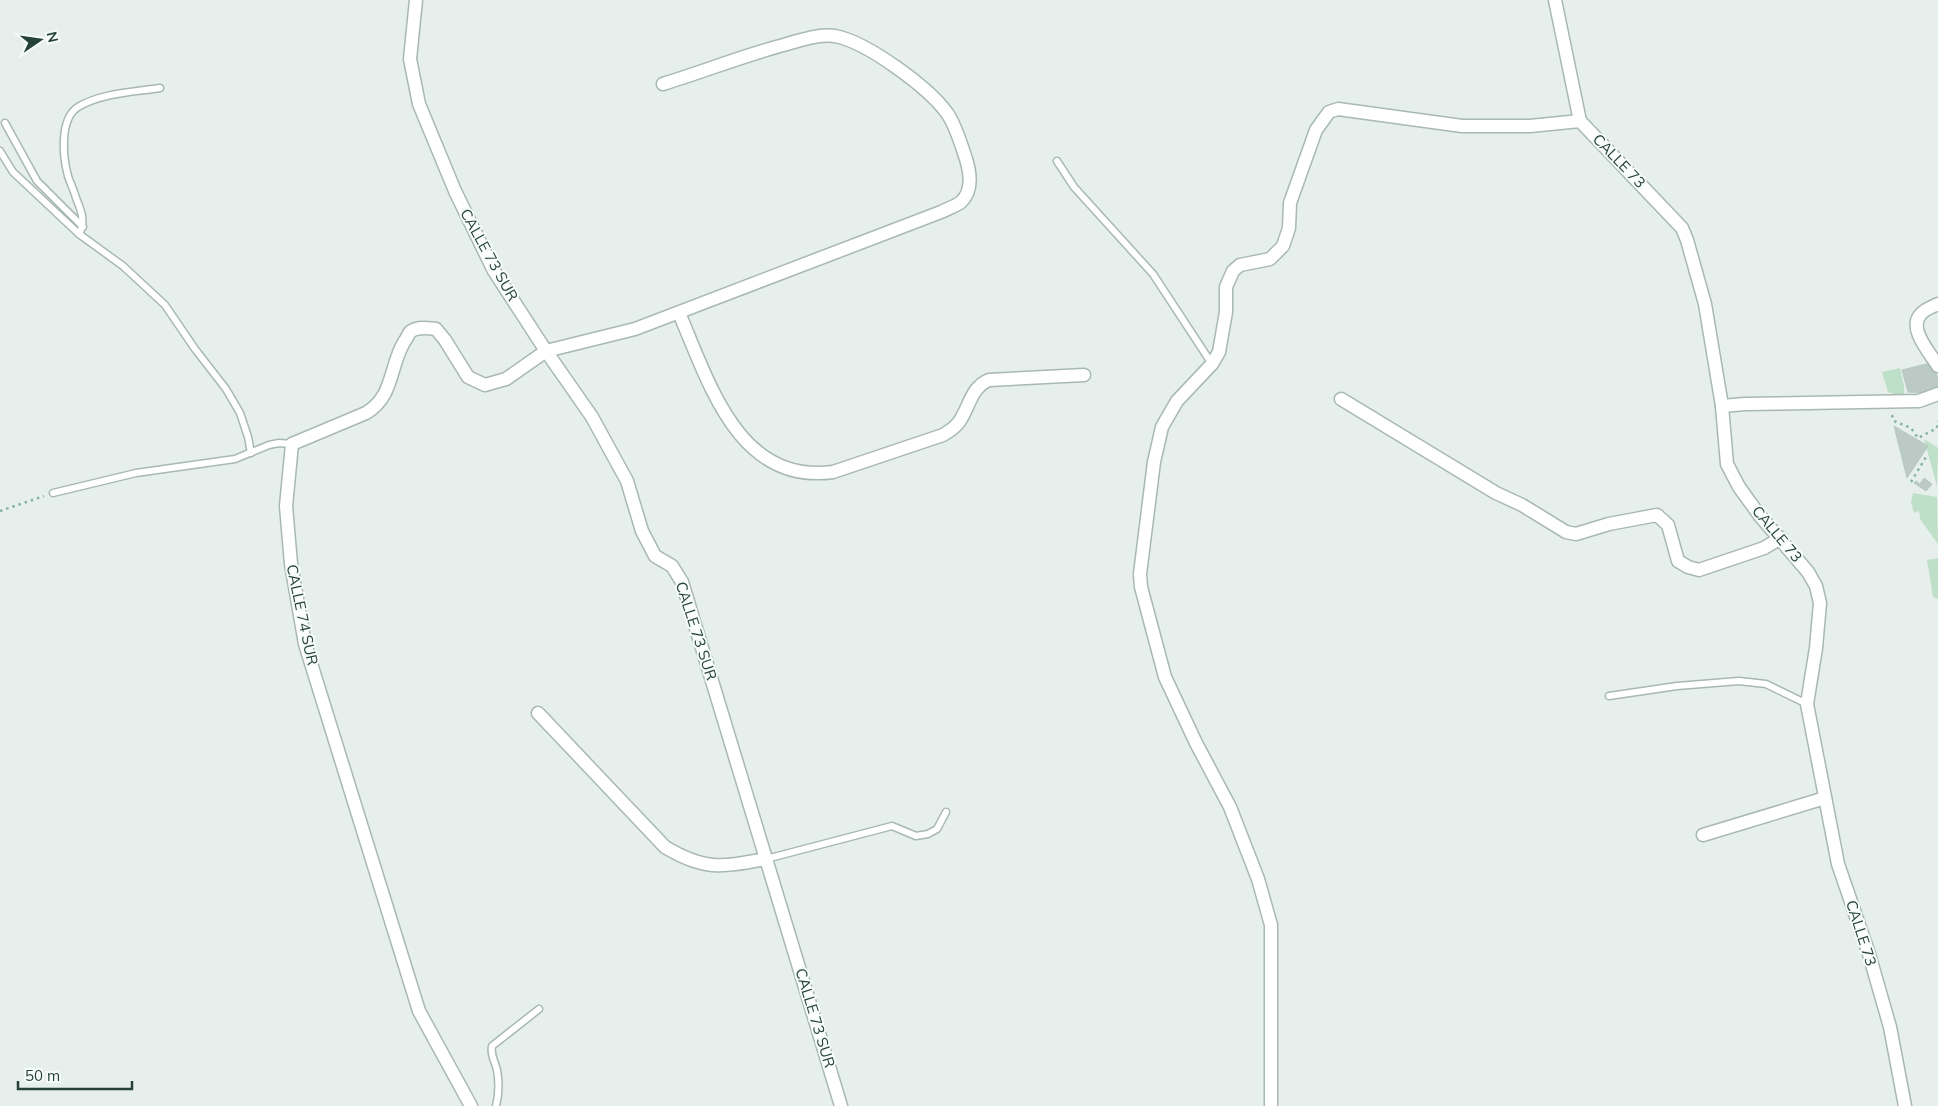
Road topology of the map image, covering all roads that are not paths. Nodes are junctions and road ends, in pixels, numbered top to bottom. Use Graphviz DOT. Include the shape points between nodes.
graph roads {
  1 [pos="416,0"];
  2 [pos="1555,0"];
  3 [pos="663,84"];
  4 [pos="160,88"];
  5 [pos="1580,121"];
  6 [pos="5,123"];
  7 [pos="0,151"];
  8 [pos="1057,161"];
  9 [pos="83,227"];
  10 [pos="79,234"];
  11 [pos="1938,304"];
  12 [pos="679,313"];
  13 [pos="546,351"];
  14 [pos="1212,364"];
  15 [pos="1938,366"];
  16 [pos="1084,375"];
  17 [pos="1938,394"];
  18 [pos="1341,400"];
  19 [pos="1722,406"];
  20 [pos="292,444"];
  21 [pos="251,453"];
  22 [pos="53,493"];
  23 [pos="1781,538"];
  24 [pos="1609,696"];
  25 [pos="1807,704"];
  26 [pos="538,713"];
  27 [pos="1825,798"];
  28 [pos="946,812"];
  29 [pos="1703,835"];
  30 [pos="766,859"];
  31 [pos="539,1008"];
  32 [pos="471,1106"];
  33 [pos="496,1106"];
  34 [pos="841,1106"];
  35 [pos="1271,1106"];
  36 [pos="1905,1106"];
  1 -- 13 [label="street, CALLE 73 SUR" via="410,59 419,104 454,191 494,271"];
  2 -- 5 [label="street, CALLE 73"];
  3 -- 12 [label="street" via="748,54 813,37 845,39 890,63 941,106 962,145 970,178 966,196 961,202 941,212"];
  4 -- 9 [label="lane" via="97,99 70,115 65,127 64,150"];
  5 -- 14 [label="street" via="1530,126 1462,126 1338,109 1329,112 1316,130 1290,203 1289,228 1283,246 1270,259 1240,265 1233,271 1226,287 1226,312 1219,352"];
  5 -- 19 [label="street, CALLE 73" via="1682,228 1705,304"];
  6 -- 9 [label="lane" via="38,181"];
  7 -- 10 [label="lane" via="13,172"];
  8 -- 14 [label="lane" via="1074,187 1153,274"];
  9 -- 10 [label="lane"];
  10 -- 21 [label="lane" via="123,266 165,305 240,413"];
  11 -- 15 [label="street" via="1922,312 1916,327"];
  12 -- 13 [label="street" via="635,330"];
  12 -- 16 [label="street" via="718,403 731,424 760,454 774,464 798,472 833,472 943,435 961,419 974,391 989,380"];
  13 -- 20 [label="street" via="506,379 485,385 468,377 436,329 423,327 410,332 385,396 376,407"];
  13 -- 30 [label="street, CALLE 73 SUR" via="592,417 627,481 642,531 655,556 672,566 682,582"];
  14 -- 35 [label="street" via="1178,401 1162,427 1154,462 1141,587 1165,678 1230,807 1258,879 1271,925"];
  17 -- 19 [label="street" via="1919,401"];
  18 -- 23 [label="street" via="1566,532 1576,534 1657,515 1668,525 1678,561 1699,570 1764,548"];
  19 -- 23 [label="street, CALLE 73" via="1727,464 1760,516"];
  20 -- 21 [label="lane" via="274,444"];
  20 -- 32 [label="street, CALLE 74 SUR" via="286,506 291,564 305,644 420,1011"];
  21 -- 22 [label="lane" via="235,459 136,473"];
  23 -- 25 [label="street, CALLE 73" via="1808,572 1820,603"];
  24 -- 25 [label="lane" via="1739,681 1766,684"];
  25 -- 27 [label="street, CALLE 73"];
  26 -- 30 [label="street" via="665,847 704,865"];
  27 -- 29 [label="street"];
  27 -- 36 [label="street, CALLE 73" via="1838,864 1890,1027"];
  28 -- 30 [label="lane" via="937,829 928,834 916,836 892,826"];
  30 -- 34 [label="street, CALLE 73 SUR"];
  31 -- 33 [label="lane" via="492,1046 498,1094"];
}
